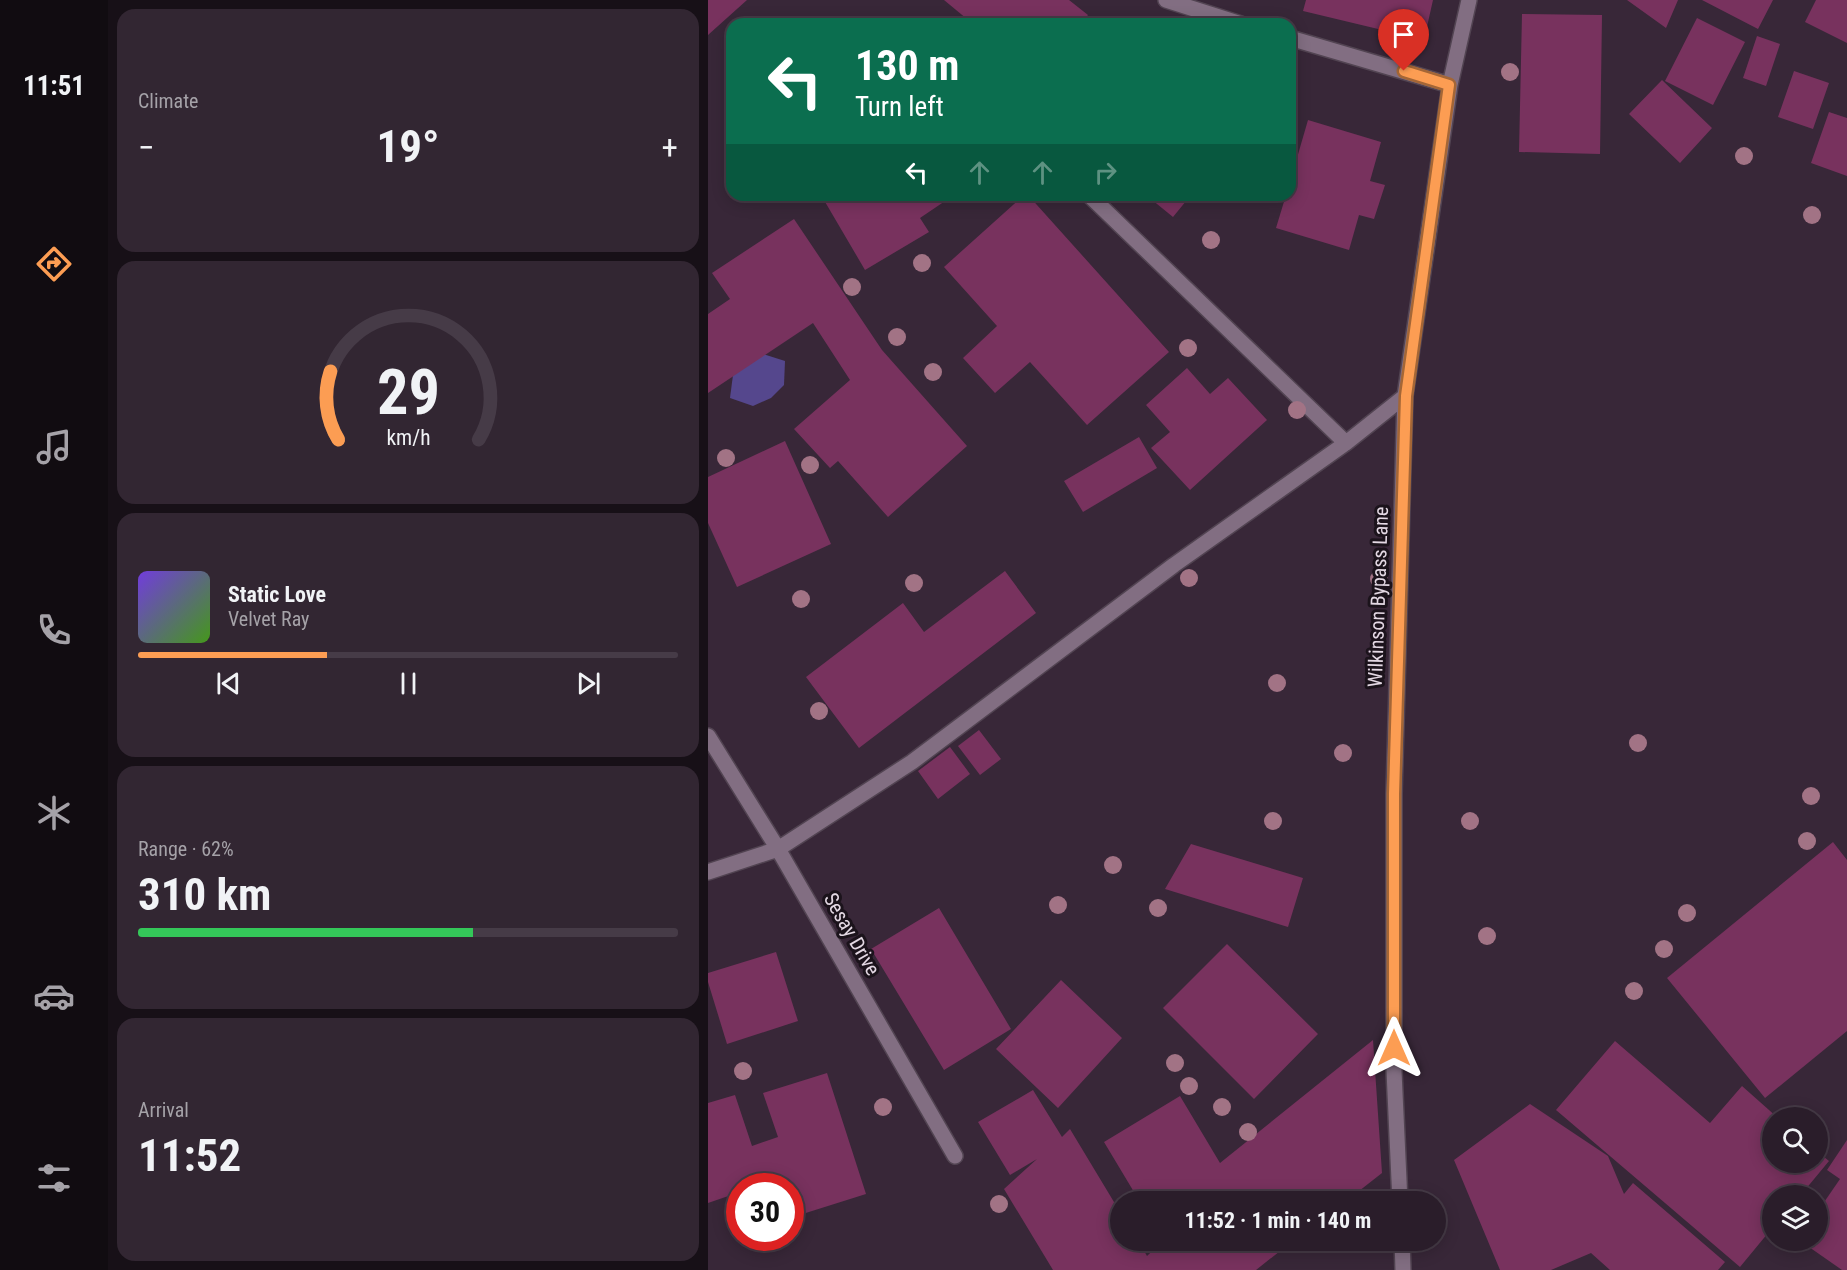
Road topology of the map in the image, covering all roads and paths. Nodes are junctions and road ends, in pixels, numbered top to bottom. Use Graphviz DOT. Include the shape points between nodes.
graph roads {
  1 [pos="1166,0"];
  2 [pos="1469,0"];
  3 [pos="1222,18"];
  4 [pos="1296,40"];
  5 [pos="1449,85"];
  6 [pos="1095,201"];
  7 [pos="1406,396"];
  8 [pos="1346,443"];
  9 [pos="708,736"];
  10 [pos="778,849"];
  11 [pos="708,872"];
  12 [pos="955,1156"];
  13 [pos="1399,1191"];
  14 [pos="1402,1251"];
  15 [pos="1403,1270"];
  1 -- 3 [label="street"];
  2 -- 5 [label="street, Wilkinson Bypass Lane"];
  4 -- 5 [label="street"];
  5 -- 7 [label="street, Wilkinson Bypass Lane"];
  6 -- 8 [label="street"];
  7 -- 8 [label="street"];
  7 -- 13 [label="street, Wilkinson Bypass Lane" via="1394,794 1394,1071"];
  8 -- 10 [label="street" via="1174,565 912,762"];
  9 -- 10 [label="street, Sesay Drive"];
  10 -- 11 [label="street"];
  10 -- 12 [label="street, Sesay Drive"];
  14 -- 15 [label="street"];
}
